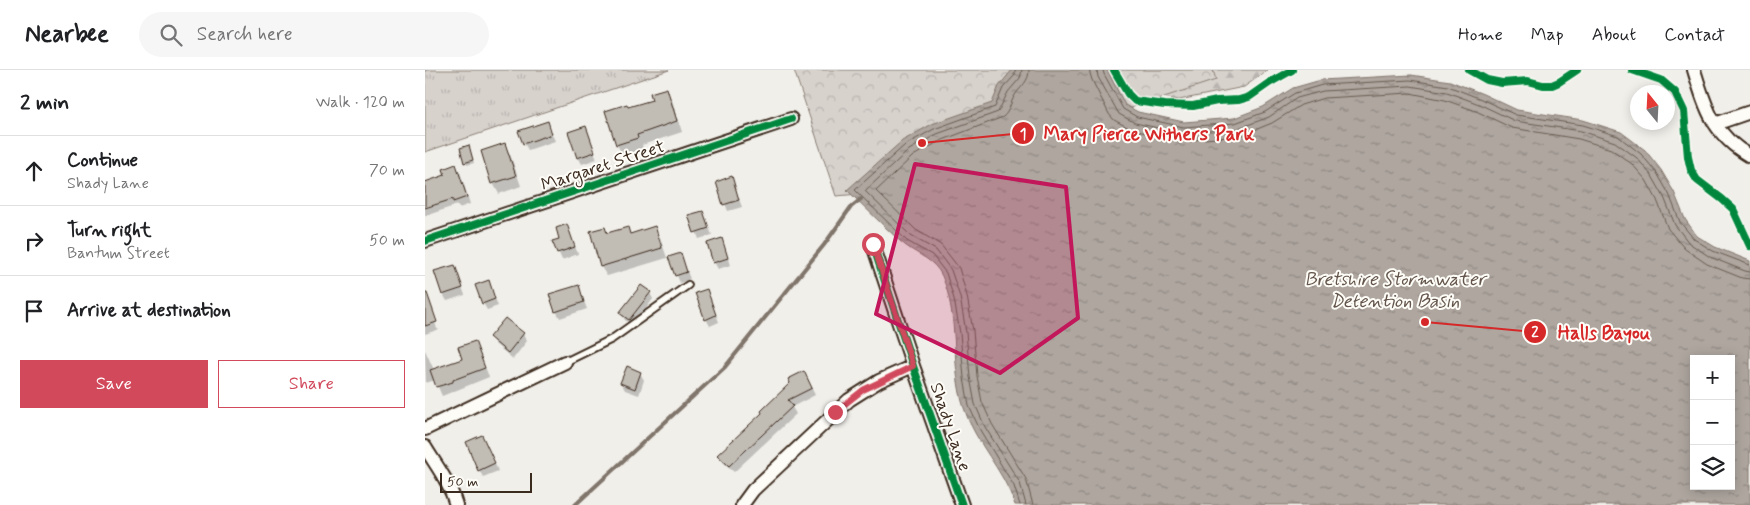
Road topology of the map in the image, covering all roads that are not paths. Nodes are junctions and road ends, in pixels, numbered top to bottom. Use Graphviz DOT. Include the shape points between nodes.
graph roads {
  1 [pos="1694,70"];
  2 [pos="1750,112"];
  3 [pos="791,119"];
  4 [pos="1715,124"];
  5 [pos="1750,156"];
  6 [pos="425,241"];
  7 [pos="873,244"];
  8 [pos="687,285"];
  9 [pos="565,362"];
  10 [pos="913,366"];
  11 [pos="425,429"];
  12 [pos="425,448"];
  13 [pos="456,505"];
  14 [pos="741,505"];
  15 [pos="961,505"];
  1 -- 4 [label="street"];
  2 -- 4 [label="street"];
  3 -- 6 [label="street, Margaret Street"];
  4 -- 5 [label="street" via="1737,149"];
  7 -- 10 [label="street, Shady Lane"];
  8 -- 9 [label="lane" via="611,339"];
  9 -- 11 [label="street"];
  10 -- 14 [label="street" via="879,381 849,400"];
  10 -- 15 [label="street, Shady Lane"];
  12 -- 13 [label="street" via="449,485"];
}
